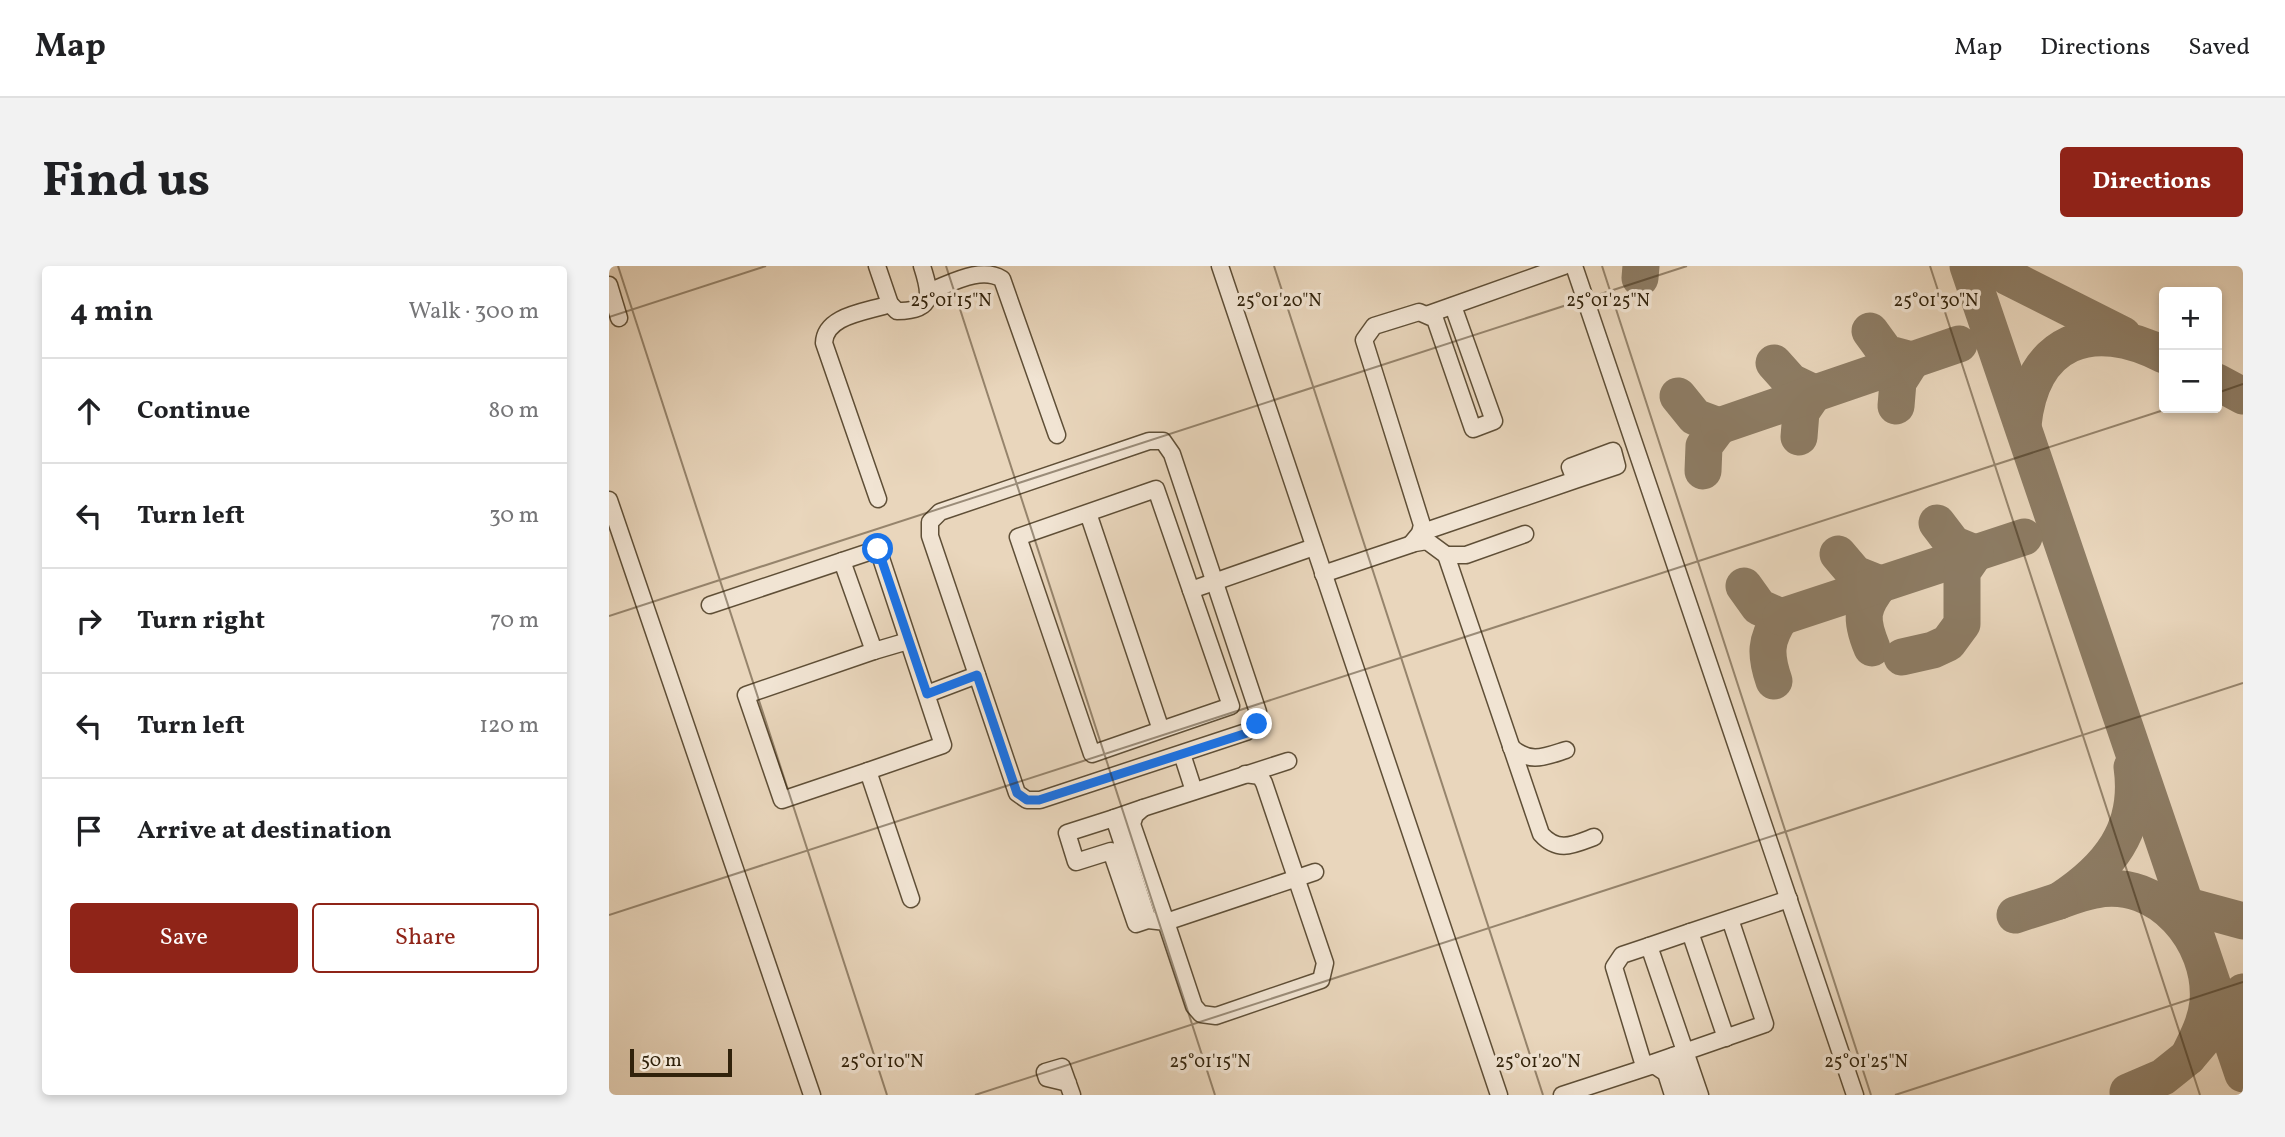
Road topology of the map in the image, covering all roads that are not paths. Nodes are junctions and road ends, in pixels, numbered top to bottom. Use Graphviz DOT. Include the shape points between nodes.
graph roads {
  1 [pos="877,266"];
  2 [pos="922,266"];
  3 [pos="1220,266"];
  4 [pos="1564,266"];
  5 [pos="1574,266"];
  6 [pos="609,285"];
  7 [pos="930,290"];
  8 [pos="890,304"];
  9 [pos="1453,306"];
  10 [pos="1429,314"];
  11 [pos="619,318"];
  12 [pos="1057,435"];
  13 [pos="1575,480"];
  14 [pos="878,499"];
  15 [pos="609,500"];
  16 [pos="1088,513"];
  17 [pos="1438,527"];
  18 [pos="1525,534"];
  19 [pos="1416,539"];
  20 [pos="1314,547"];
  21 [pos="1446,555"];
  22 [pos="842,561"];
  23 [pos="1323,575"];
  24 [pos="1215,582"];
  25 [pos="1191,590"];
  26 [pos="710,605"];
  27 [pos="908,641"];
  28 [pos="874,652"];
  29 [pos="977,675"];
  30 [pos="927,694"];
  31 [pos="1161,730"];
  32 [pos="1511,747"];
  33 [pos="1566,750"];
  34 [pos="1182,754"];
  35 [pos="1288,761"];
  36 [pos="868,771"];
  37 [pos="1245,774"];
  38 [pos="1194,791"];
  39 [pos="1143,808"];
  40 [pos="1114,818"];
  41 [pos="1594,837"];
  42 [pos="1315,872"];
  43 [pos="1297,879"];
  44 [pos="911,899"];
  45 [pos="1789,899"];
  46 [pos="1730,919"];
  47 [pos="1147,920"];
  48 [pos="1165,922"];
  49 [pos="1690,932"];
  50 [pos="1650,946"];
  51 [pos="1725,1038"];
  52 [pos="1679,1054"];
  53 [pos="1644,1066"];
  54 [pos="812,1095"];
  55 [pos="1499,1095"];
  56 [pos="1562,1095"];
  57 [pos="1673,1095"];
  58 [pos="1686,1095"];
  59 [pos="1700,1095"];
  60 [pos="1854,1095"];
  1 -- 8 [label="lane"];
  2 -- 7 [label="lane"];
  3 -- 20 [label="lane"];
  4 -- 9 [label="lane"];
  5 -- 45 [label="lane"];
  6 -- 11 [label="lane"];
  7 -- 8 [label="lane" via="925,304 906,311 897,311"];
  7 -- 12 [label="lane" via="983,272 1002,279"];
  8 -- 14 [label="lane" via="832,323 824,334"];
  9 -- 10 [label="lane"];
  9 -- 10 [label="lane" via="1494,421 1473,429 1440,329"];
  10 -- 19 [label="lane" via="1419,312 1374,326 1364,340 1422,525"];
  13 -- 17 [label="lane"];
  15 -- 54 [label="lane"];
  16 -- 25 [label="lane" via="1156,489"];
  16 -- 31 [label="lane"];
  16 -- 31 [label="lane" via="1017,537 1092,754"];
  17 -- 19 [label="lane"];
  17 -- 21 [label="lane"];
  18 -- 21 [label="lane" via="1466,555"];
  19 -- 21 [label="lane"];
  19 -- 23 [label="lane"];
  20 -- 23 [label="lane"];
  20 -- 24 [label="lane"];
  21 -- 32 [label="lane"];
  22 -- 26 [label="lane"];
  22 -- 27 [label="lane" via="878,549"];
  22 -- 28 [label="lane"];
  23 -- 55 [label="lane"];
  24 -- 25 [label="lane"];
  24 -- 29 [label="lane" via="1172,454 1163,441 1149,441 940,512 930,522 930,536"];
  24 -- 34 [label="lane" via="1258,712 1257,724 1247,733"];
  25 -- 31 [label="lane" via="1231,706"];
  27 -- 28 [label="lane"];
  27 -- 30 [label="lane"];
  28 -- 36 [label="lane" via="746,695 782,800"];
  29 -- 30 [label="lane"];
  29 -- 34 [label="lane" via="1017,793 1027,800"];
  30 -- 36 [label="lane" via="943,745"];
  32 -- 33 [label="lane" via="1534,760"];
  32 -- 41 [label="lane" via="1541,834 1548,842 1570,846"];
  34 -- 38 [label="lane"];
  35 -- 37 [label="lane"];
  36 -- 44 [label="lane"];
  37 -- 38 [label="lane"];
  37 -- 43 [label="lane" via="1260,776 1264,783"];
  38 -- 39 [label="lane"];
  39 -- 40 [label="lane"];
  39 -- 48 [label="lane" via="1132,824"];
  40 -- 47 [label="lane"];
  40 -- 47 [label="lane" via="1067,833 1076,862 1111,851 1136,924"];
  42 -- 43 [label="lane"];
  43 -- 48 [label="lane"];
  43 -- 48 [label="lane" via="1325,963 1321,980 1301,989 1216,1016 1201,1014 1194,1006"];
  45 -- 46 [label="lane"];
  45 -- 60 [label="lane"];
  46 -- 49 [label="lane"];
  46 -- 51 [label="lane" via="1766,1024"];
  47 -- 48 [label="lane"];
  49 -- 50 [label="lane"];
  49 -- 51 [label="lane"];
  50 -- 52 [label="lane"];
  50 -- 53 [label="lane" via="1622,955 1614,967"];
  51 -- 52 [label="lane"];
  52 -- 53 [label="lane"];
  52 -- 58 [label="lane"];
  52 -- 59 [label="lane"];
  53 -- 56 [label="lane"];
  53 -- 57 [label="lane" via="1654,1065 1666,1073"];
}
